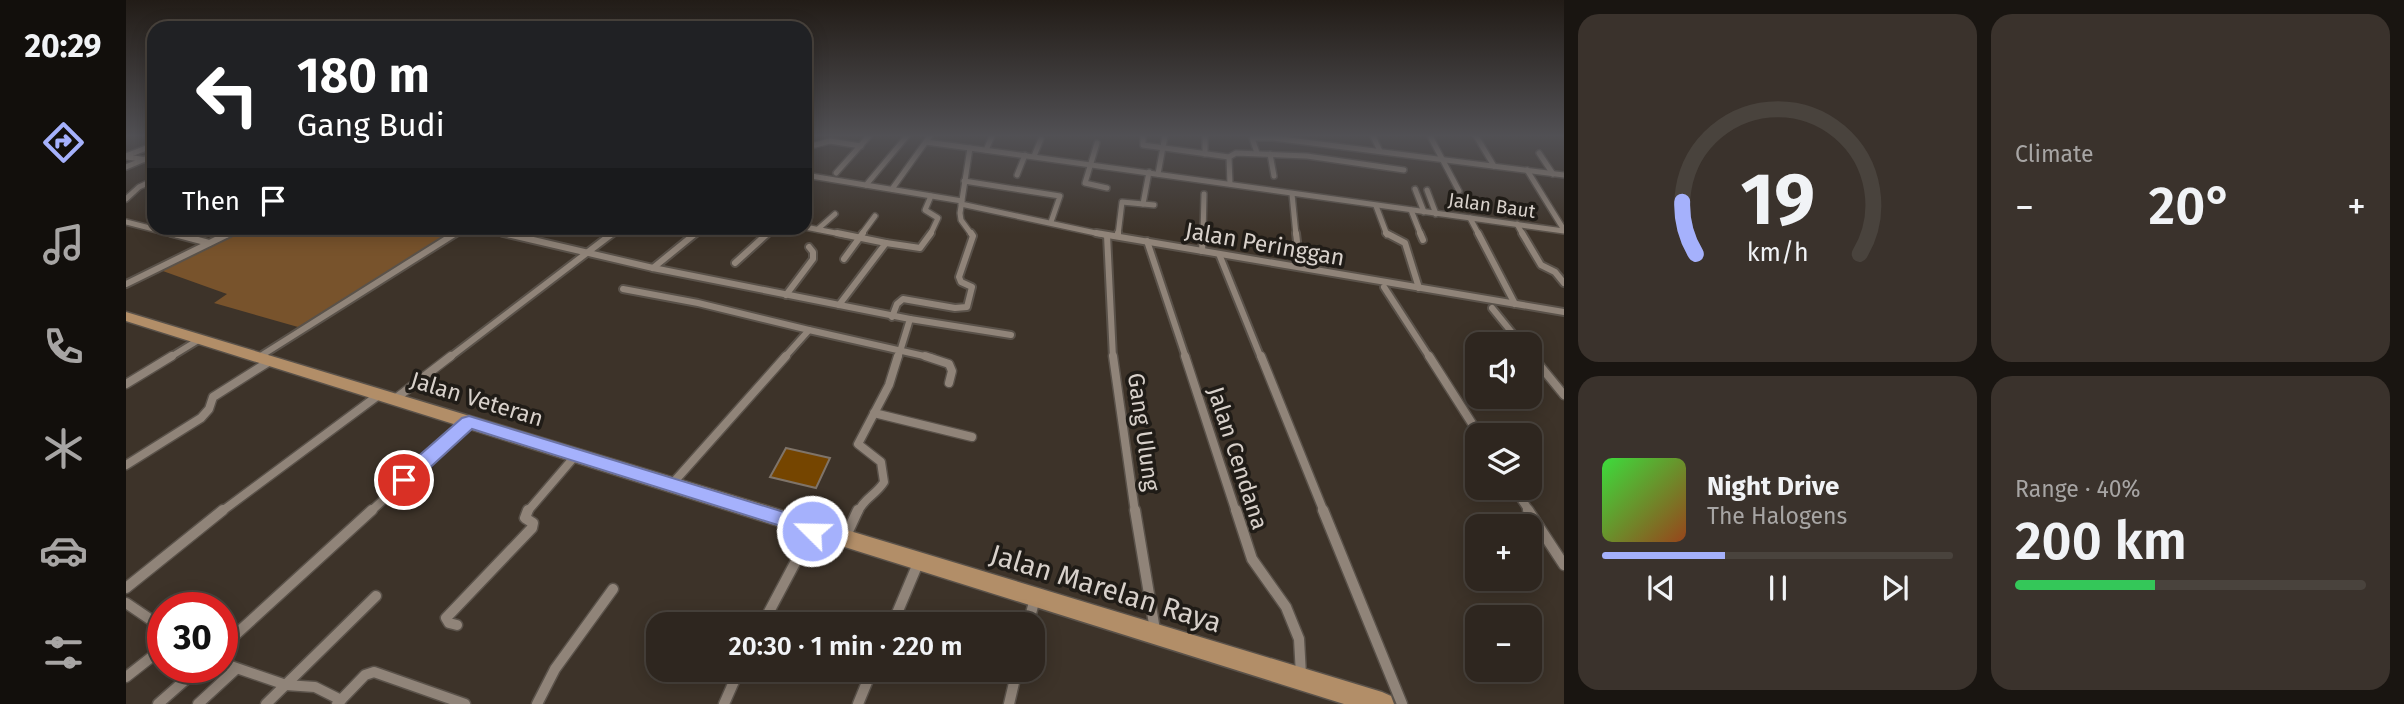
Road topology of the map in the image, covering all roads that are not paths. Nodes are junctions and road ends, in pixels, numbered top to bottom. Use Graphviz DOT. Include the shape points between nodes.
graph roads {
  1 [pos="840,169"];
  2 [pos="880,169"];
  3 [pos="907,169"];
  4 [pos="966,169"];
  5 [pos="1019,169"];
  6 [pos="1089,169"];
  7 [pos="1126,169"];
  8 [pos="1159,169"];
  9 [pos="1230,169"];
  10 [pos="1273,169"];
  11 [pos="1396,169"];
  12 [pos="1447,169"];
  13 [pos="1518,169"];
  14 [pos="1550,169"];
  15 [pos="1404,170"];
  16 [pos="1528,170"];
  17 [pos="1149,172"];
  18 [pos="836,173"];
  19 [pos="1158,174"];
  20 [pos="1553,174"];
  21 [pos="1017,175"];
  22 [pos="1564,175"];
  23 [pos="812,176"];
  24 [pos="1274,176"];
  25 [pos="964,181"];
  26 [pos="147,183"];
  27 [pos="1230,184"];
  28 [pos="866,185"];
  29 [pos="1107,188"];
  30 [pos="892,189"];
  31 [pos="1415,189"];
  32 [pos="1427,190"];
  33 [pos="1459,191"];
  34 [pos="1204,194"];
  35 [pos="1292,194"];
  36 [pos="930,196"];
  37 [pos="126,199"];
  38 [pos="961,203"];
  39 [pos="1143,204"];
  40 [pos="1154,205"];
  41 [pos="1376,206"];
  42 [pos="1411,210"];
  43 [pos="1424,212"];
  44 [pos="835,214"];
  45 [pos="1436,214"];
  46 [pos="876,216"];
  47 [pos="1470,218"];
  48 [pos="126,222"];
  49 [pos="1051,222"];
  50 [pos="1517,225"];
  51 [pos="147,228"];
  52 [pos="812,228"];
  53 [pos="818,229"];
  54 [pos="1564,230"];
  55 [pos="176,235"];
  56 [pos="226,235"];
  57 [pos="453,235"];
  58 [pos="511,235"];
  59 [pos="612,235"];
  60 [pos="694,235"];
  61 [pos="766,235"];
  62 [pos="1107,235"];
  63 [pos="1118,236"];
  64 [pos="860,237"];
  65 [pos="1423,240"];
  66 [pos="1147,241"];
  67 [pos="209,243"];
  68 [pos="886,243"];
  69 [pos="809,247"];
  70 [pos="1202,251"];
  71 [pos="589,253"];
  72 [pos="1219,254"];
  73 [pos="844,259"];
  74 [pos="735,263"];
  75 [pos="1300,267"];
  76 [pos="653,268"];
  77 [pos="126,284"];
  78 [pos="1564,284"];
  79 [pos="1384,287"];
  80 [pos="1419,288"];
  81 [pos="623,289"];
  82 [pos="786,295"];
  83 [pos="1515,304"];
  84 [pos="839,305"];
  85 [pos="1492,308"];
  86 [pos="1564,312"];
  87 [pos="126,316"];
  88 [pos="892,317"];
  89 [pos="910,319"];
  90 [pos="809,330"];
  91 [pos="1511,332"];
  92 [pos="1011,335"];
  93 [pos="200,339"];
  94 [pos="901,349"];
  95 [pos="265,359"];
  96 [pos="1542,368"];
  97 [pos="949,383"];
  98 [pos="126,384"];
  99 [pos="1564,395"];
  100 [pos="388,397"];
  101 [pos="874,413"];
  102 [pos="469,422"];
  103 [pos="1472,423"];
  104 [pos="972,437"];
  105 [pos="576,455"];
  106 [pos="126,465"];
  107 [pos="671,484"];
  108 [pos="1522,500"];
  109 [pos="813,528"];
  110 [pos="845,538"];
  111 [pos="919,561"];
  112 [pos="1564,565"];
  113 [pos="126,588"];
  114 [pos="613,589"];
  115 [pos="376,596"];
  116 [pos="1035,597"];
  117 [pos="126,603"];
  118 [pos="769,612"];
  119 [pos="897,612"];
  120 [pos="1031,612"];
  121 [pos="147,617"];
  122 [pos="457,625"];
  123 [pos="238,632"];
  124 [pos="1156,634"];
  125 [pos="147,661"];
  126 [pos="238,670"];
  127 [pos="126,677"];
  128 [pos="1301,679"];
  129 [pos="734,682"];
  130 [pos="867,682"];
  131 [pos="1014,682"];
  132 [pos="182,683"];
  133 [pos="221,683"];
  134 [pos="286,685"];
  135 [pos="1344,698"];
  136 [pos="447,701"];
  137 [pos="339,702"];
  138 [pos="158,704"];
  139 [pos="198,704"];
  140 [pos="266,704"];
  141 [pos="465,704"];
  142 [pos="537,704"];
  143 [pos="724,704"];
  144 [pos="858,704"];
  145 [pos="1009,704"];
  146 [pos="1382,704"];
  147 [pos="1402,704"];
  1 -- 18 [label="street"];
  2 -- 28 [label="street"];
  3 -- 30 [label="street"];
  4 -- 25 [label="street"];
  5 -- 21 [label="street"];
  6 -- 29 [label="street" via="1085,183"];
  7 -- 17 [label="street, Jalan Baut"];
  8 -- 19 [label="street"];
  9 -- 27 [label="street"];
  10 -- 24 [label="street"];
  11 -- 15 [label="street"];
  12 -- 33 [label="street"];
  13 -- 16 [label="street"];
  14 -- 20 [label="street"];
  16 -- 20 [label="street"];
  16 -- 54 [label="street"];
  17 -- 19 [label="street, Jalan Baut"];
  17 -- 39 [label="street"];
  19 -- 27 [label="street, Jalan Baut"];
  20 -- 22 [label="street"];
  23 -- 28 [label="street, Jalan Peringgan"];
  25 -- 38 [label="street"];
  25 -- 49 [label="street" via="1060,196"];
  26 -- 37 [label="street"];
  27 -- 35 [label="street, Jalan Baut"];
  28 -- 30 [label="street, Jalan Peringgan"];
  30 -- 36 [label="street, Jalan Peringgan"];
  31 -- 43 [label="street"];
  32 -- 45 [label="street"];
  34 -- 70 [label="street"];
  35 -- 41 [label="street, Jalan Baut"];
  35 -- 75 [label="street"];
  36 -- 38 [label="street, Jalan Peringgan"];
  36 -- 68 [label="street" via="925,210 938,218 920,248"];
  38 -- 49 [label="street, Jalan Peringgan"];
  38 -- 88 [label="street" via="961,220 974,236 959,277 972,287 967,307 903,299"];
  39 -- 40 [label="street"];
  39 -- 63 [label="street" via="1122,202"];
  41 -- 42 [label="street, Jalan Baut"];
  41 -- 80 [label="street" via="1387,235 1405,243"];
  42 -- 43 [label="street, Jalan Baut"];
  42 -- 65 [label="street"];
  43 -- 45 [label="street, Jalan Baut"];
  44 -- 53 [label="street"];
  45 -- 47 [label="street, Jalan Baut"];
  46 -- 64 [label="street"];
  47 -- 50 [label="street, Jalan Baut"];
  47 -- 83 [label="street"];
  48 -- 51 [label="street"];
  49 -- 62 [label="street, Jalan Peringgan"];
  50 -- 54 [label="street, Jalan Baut"];
  50 -- 78 [label="street" via="1541,265 1555,272"];
  52 -- 53 [label="street"];
  53 -- 64 [label="street"];
  55 -- 67 [label="street"];
  56 -- 67 [label="street"];
  57 -- 95 [label="street"];
  58 -- 71 [label="street"];
  59 -- 71 [label="street"];
  60 -- 76 [label="street"];
  61 -- 74 [label="street"];
  62 -- 63 [label="street, Jalan Peringgan"];
  62 -- 124 [label="street, Gang Ulung" via="1106,290 1115,370"];
  63 -- 66 [label="street, Jalan Peringgan"];
  64 -- 68 [label="street"];
  64 -- 73 [label="street"];
  66 -- 70 [label="street, Jalan Peringgan"];
  66 -- 128 [label="street, Jalan Cendana" via="1252,559 1286,607 1299,639"];
  67 -- 77 [label="street"];
  68 -- 84 [label="street"];
  69 -- 82 [label="street" via="813,259"];
  70 -- 72 [label="street, Jalan Peringgan"];
  71 -- 76 [label="street"];
  71 -- 100 [label="street"];
  72 -- 75 [label="street, Jalan Peringgan"];
  72 -- 147 [label="street"];
  75 -- 80 [label="street, Jalan Peringgan"];
  76 -- 82 [label="street"];
  79 -- 103 [label="street"];
  80 -- 83 [label="street, Jalan Peringgan"];
  81 -- 90 [label="street"];
  82 -- 84 [label="street"];
  83 -- 86 [label="street, Jalan Peringgan"];
  84 -- 88 [label="street"];
  85 -- 91 [label="street"];
  87 -- 93 [label="main road, Jalan Veteran"];
  88 -- 89 [label="street"];
  89 -- 92 [label="street"];
  89 -- 94 [label="street"];
  90 -- 94 [label="street"];
  90 -- 107 [label="street"];
  93 -- 95 [label="main road, Jalan Veteran"];
  93 -- 98 [label="street"];
  94 -- 97 [label="street" via="946,360 951,365"];
  94 -- 101 [label="street"];
  95 -- 100 [label="main road, Jalan Veteran"];
  95 -- 106 [label="street" via="213,397 201,418"];
  96 -- 99 [label="street"];
  100 -- 102 [label="main road, Jalan Veteran"];
  100 -- 113 [label="street" via="252,487"];
  101 -- 104 [label="street"];
  101 -- 110 [label="street" via="858,444 881,462 884,482 864,499"];
  102 -- 105 [label="main road, Jalan Veteran"];
  102 -- 123 [label="street"];
  105 -- 107 [label="main road, Jalan Veteran"];
  105 -- 122 [label="street" via="525,514 532,528 446,618"];
  107 -- 109 [label="main road, Jalan Veteran"];
  108 -- 112 [label="street"];
  109 -- 110 [label="main road, Jalan Marelan Raya"];
  109 -- 118 [label="street"];
  110 -- 111 [label="main road, Jalan Marelan Raya"];
  111 -- 116 [label="main road, Jalan Marelan Raya"];
  111 -- 119 [label="street"];
  114 -- 142 [label="street" via="555,669"];
  115 -- 134 [label="street"];
  116 -- 120 [label="street"];
  116 -- 124 [label="main road, Jalan Marelan Raya"];
  117 -- 121 [label="street"];
  124 -- 128 [label="main road, Jalan Marelan Raya"];
  125 -- 127 [label="street"];
  126 -- 134 [label="street"];
  128 -- 135 [label="main road, Jalan Marelan Raya"];
  129 -- 143 [label="street"];
  130 -- 144 [label="street"];
  131 -- 145 [label="street"];
  132 -- 138 [label="street"];
  133 -- 139 [label="street"];
  134 -- 137 [label="street" via="315,687"];
  134 -- 140 [label="street"];
  135 -- 146 [label="main road, Jalan Marelan Raya"];
  136 -- 137 [label="street" via="374,672 365,675"];
  136 -- 141 [label="street"];
}
